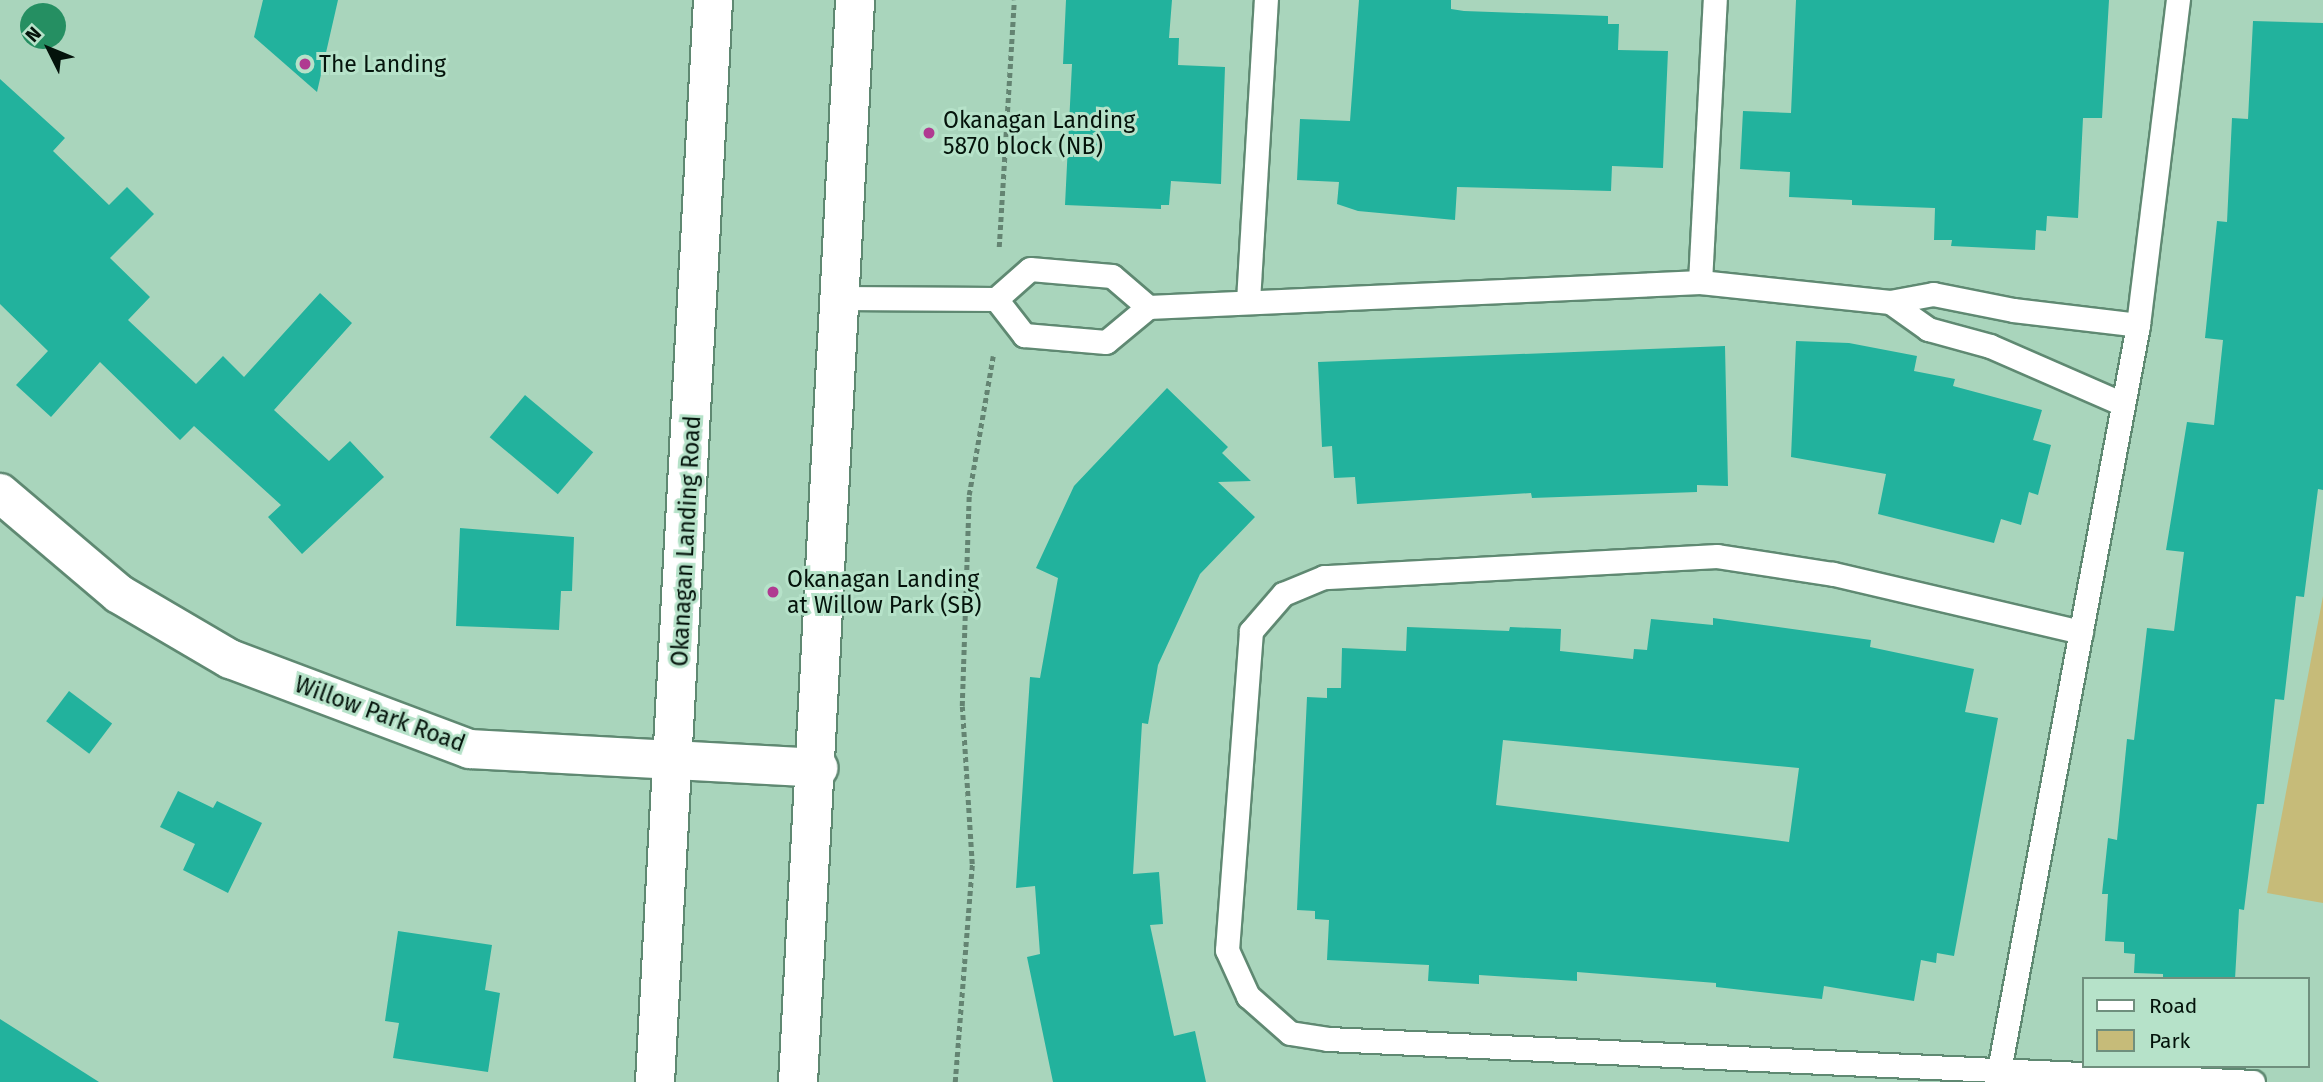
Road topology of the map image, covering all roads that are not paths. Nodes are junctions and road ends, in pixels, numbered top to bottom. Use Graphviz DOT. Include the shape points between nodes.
graph roads {
  1 [pos="713,0"];
  2 [pos="855,0"];
  3 [pos="1266,0"];
  4 [pos="1715,0"];
  5 [pos="2178,0"];
  6 [pos="1700,282"];
  7 [pos="840,298"];
  8 [pos="996,299"];
  9 [pos="1248,301"];
  10 [pos="1890,302"];
  11 [pos="1148,307"];
  12 [pos="2138,325"];
  13 [pos="2123,404"];
  14 [pos="0,493"];
  15 [pos="2081,632"];
  16 [pos="675,759"];
  17 [pos="818,768"];
  18 [pos="1999,1070"];
  19 [pos="656,1082"];
  20 [pos="798,1082"];
  21 [pos="2253,1082"];
  1 -- 16 [label="street, Okanagan Landing Road"];
  2 -- 7 [label="street"];
  3 -- 9 [label="lane"];
  4 -- 6 [label="lane"];
  5 -- 12 [label="lane"];
  6 -- 9 [label="lane"];
  6 -- 10 [label="lane"];
  7 -- 8 [label="lane"];
  7 -- 17 [label="street"];
  8 -- 11 [label="lane" via="1030,270 1112,276"];
  8 -- 11 [label="lane" via="1024,335 1106,342"];
  9 -- 11 [label="lane"];
  10 -- 12 [label="lane" via="1933,294 2013,310"];
  10 -- 13 [label="lane" via="1928,328 1990,346"];
  12 -- 13 [label="lane"];
  13 -- 15 [label="lane"];
  14 -- 16 [label="street, Willow Park Road" via="119,594 230,659 470,749"];
  15 -- 18 [label="lane"];
  15 -- 18 [label="lane" via="1833,574 1717,556 1324,577 1283,594 1251,631 1227,950 1248,996 1290,1033 1328,1039"];
  16 -- 17 [label="street, Willow Park Road"];
  16 -- 19 [label="street, Okanagan Landing Road"];
  17 -- 20 [label="street"];
  18 -- 21 [label="lane"];
}
